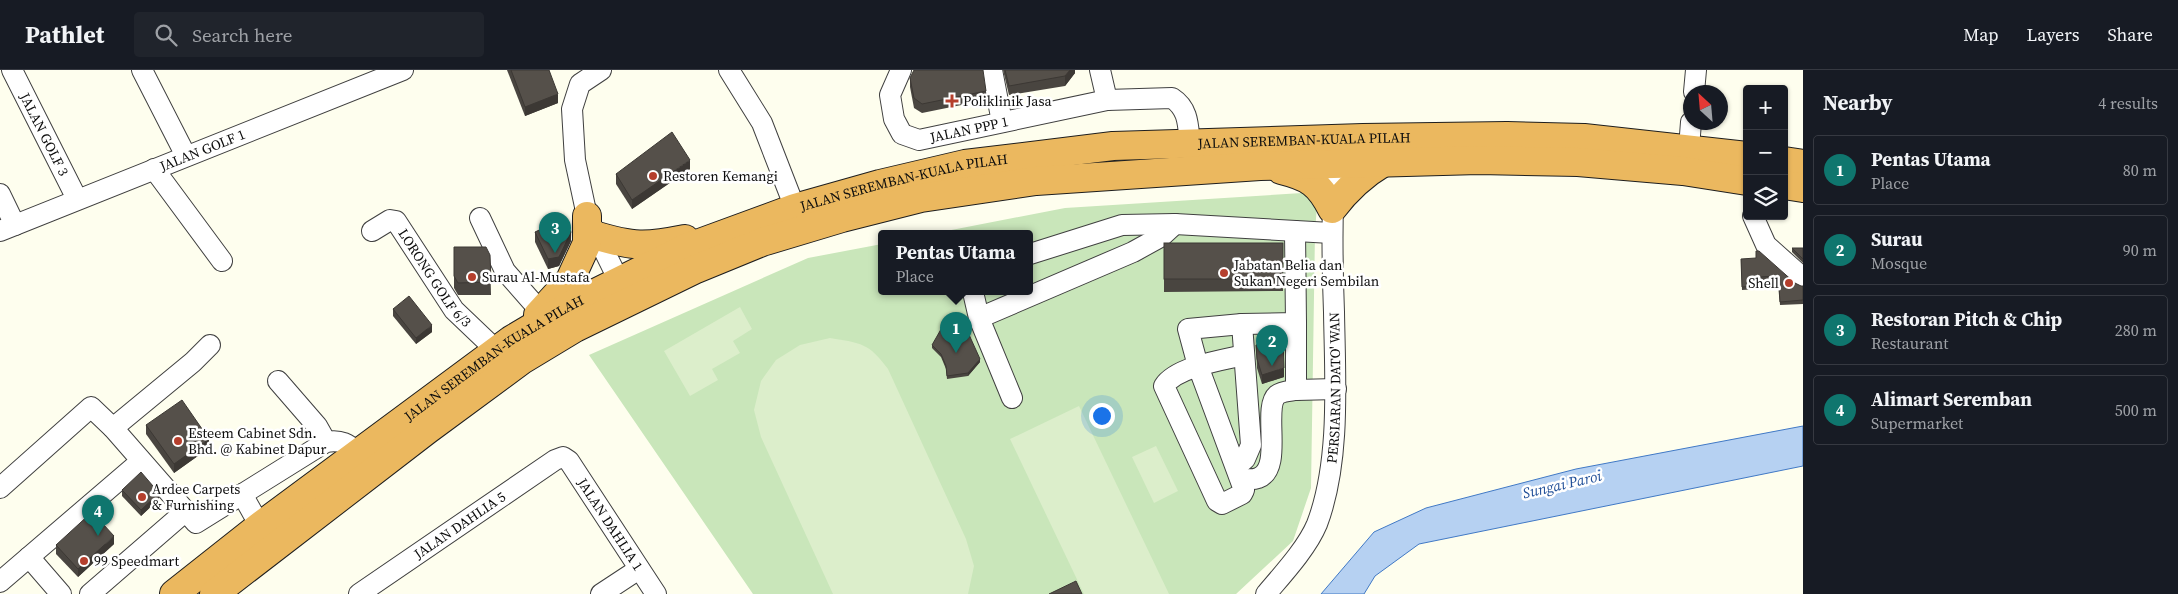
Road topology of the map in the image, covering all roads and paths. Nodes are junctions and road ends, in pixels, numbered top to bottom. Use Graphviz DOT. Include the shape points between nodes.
graph roads {
  1 [pos="12,70"];
  2 [pos="142,70"];
  3 [pos="403,70"];
  4 [pos="601,70"];
  5 [pos="729,70"];
  6 [pos="901,70"];
  7 [pos="992,70"];
  8 [pos="1100,70"];
  9 [pos="1696,70"];
  10 [pos="578,77"];
  11 [pos="1695,85"];
  12 [pos="1107,100"];
  13 [pos="1002,122"];
  14 [pos="1690,135"];
  15 [pos="1307,141"];
  16 [pos="1190,144"];
  17 [pos="186,156"];
  18 [pos="1384,162"];
  19 [pos="1788,162"];
  20 [pos="1334,164"];
  21 [pos="1803,164"];
  22 [pos="1260,166"];
  23 [pos="154,169"];
  24 [pos="1745,175"];
  25 [pos="1743,176"];
  26 [pos="1788,186"];
  27 [pos="1803,188"];
  28 [pos="0,194"];
  29 [pos="77,199"];
  30 [pos="787,211"];
  31 [pos="480,218"];
  32 [pos="1755,220"];
  33 [pos="1332,221"];
  34 [pos="1175,224"];
  35 [pos="590,225"];
  36 [pos="7,228"];
  37 [pos="372,231"];
  38 [pos="1295,231"];
  39 [pos="1033,253"];
  40 [pos="222,261"];
  41 [pos="1803,278"];
  42 [pos="624,292"];
  43 [pos="974,295"];
  44 [pos="1033,295"];
  45 [pos="1033,295"];
  46 [pos="542,312"];
  47 [pos="979,318"];
  48 [pos="1296,323"];
  49 [pos="1242,324"];
  50 [pos="210,345"];
  51 [pos="504,345"];
  52 [pos="1244,355"];
  53 [pos="1198,366"];
  54 [pos="278,380"];
  55 [pos="1336,389"];
  56 [pos="1296,390"];
  57 [pos="475,395"];
  58 [pos="1012,398"];
  59 [pos="405,419"];
  60 [pos="113,428"];
  61 [pos="326,442"];
  62 [pos="359,453"];
  63 [pos="563,457"];
  64 [pos="141,461"];
  65 [pos="1239,473"];
  66 [pos="0,488"];
  67 [pos="242,494"];
  68 [pos="191,517"];
  69 [pos="260,526"];
  70 [pos="29,557"];
  71 [pos="639,569"];
  72 [pos="0,582"];
  73 [pos="61,594"];
  74 [pos="90,594"];
  75 [pos="174,594"];
  76 [pos="214,594"];
  77 [pos="359,594"];
  78 [pos="601,594"];
  79 [pos="656,594"];
  80 [pos="1266,594"];
  1 -- 29 [label="street, JALAN GOLF 3"];
  2 -- 17 [label="street"];
  3 -- 17 [label="street, JALAN GOLF 1"];
  4 -- 10 [label="street"];
  5 -- 30 [label="street" via="762,123"];
  6 -- 13 [label="street, JALAN PPP 1" via="890,95 894,119 902,134 919,140"];
  7 -- 13 [label="street"];
  8 -- 12 [label="street"];
  9 -- 11 [label="street"];
  10 -- 35 [label="street" via="572,109 575,160"];
  12 -- 13 [label="street, JALAN PPP 1"];
  12 -- 16 [label="street, JALAN PPP 1" via="1172,98 1180,103 1187,115"];
  14 -- 15 [label="highway, JALAN SEREMBAN-KUALA PILAH"];
  14 -- 24 [label="highway, JALAN SEREMBAN-KUALA PILAH"];
  15 -- 16 [label="highway, JALAN SEREMBAN-KUALA PILAH"];
  15 -- 20 [label="highway" via="1330,152"];
  16 -- 30 [label="highway, JALAN SEREMBAN-KUALA PILAH" via="1113,146 965,164"];
  17 -- 23 [label="street, JALAN GOLF 1"];
  18 -- 20 [label="highway, JALAN SEREMBAN-KUALA PILAH"];
  18 -- 25 [label="highway, JALAN SEREMBAN-KUALA PILAH" via="1578,162"];
  18 -- 33 [label="highway" via="1346,191"];
  19 -- 21 [label="highway"];
  20 -- 22 [label="highway, JALAN SEREMBAN-KUALA PILAH"];
  20 -- 33 [label="street, PERSIARAN DATO' WAN"];
  22 -- 33 [label="highway" via="1301,175 1313,181 1326,197"];
  22 -- 42 [label="highway, JALAN SEREMBAN-KUALA PILAH" via="1036,181 921,198 762,242 696,269"];
  23 -- 29 [label="street, JALAN GOLF 1"];
  23 -- 40 [label="street"];
  26 -- 27 [label="highway"];
  28 -- 36 [label="street"];
  29 -- 36 [label="street, JALAN GOLF 1"];
  30 -- 35 [label="highway" via="652,246 627,245"];
  30 -- 42 [label="highway, JALAN SEREMBAN-KUALA PILAH" via="686,248"];
  31 -- 46 [label="street" via="505,272"];
  32 -- 41 [label="street" via="1766,245"];
  33 -- 38 [label="street"];
  33 -- 55 [label="street, PERSIARAN DATO' WAN"];
  34 -- 38 [label="street"];
  34 -- 39 [label="street" via="1122,225"];
  34 -- 44 [label="street" via="1162,236 1133,252"];
  35 -- 42 [label="street"];
  35 -- 46 [label="highway" via="587,243 570,280"];
  37 -- 51 [label="street, LORONG GOLF 6/3" via="390,220 396,221 454,310"];
  38 -- 48 [label="street"];
  42 -- 51 [label="highway, JALAN SEREMBAN-KUALA PILAH" via="565,308"];
  42 -- 57 [label="highway, JALAN SEREMBAN-KUALA PILAH"];
  43 -- 47 [label="street"];
  45 -- 47 [label="street"];
  46 -- 51 [label="highway"];
  47 -- 58 [label="street"];
  48 -- 49 [label="street"];
  48 -- 56 [label="street"];
  49 -- 52 [label="street"];
  49 -- 53 [label="street" via="1188,329"];
  50 -- 60 [label="street"];
  51 -- 59 [label="highway, JALAN SEREMBAN-KUALA PILAH"];
  52 -- 53 [label="street"];
  52 -- 65 [label="street" via="1251,445"];
  53 -- 65 [label="street"];
  53 -- 65 [label="street" via="1168,379 1164,386 1217,501 1222,504 1242,494 1244,490"];
  54 -- 61 [label="street" via="317,426"];
  55 -- 56 [label="street"];
  55 -- 80 [label="street, PERSIARAN DATO' WAN" via="1330,474 1317,524 1292,565"];
  56 -- 65 [label="street" via="1276,395 1272,403 1268,469 1256,479"];
  57 -- 59 [label="highway" via="472,389 466,388 422,418"];
  57 -- 76 [label="highway, JALAN SEREMBAN-KUALA PILAH"];
  59 -- 62 [label="highway, JALAN SEREMBAN-KUALA PILAH"];
  60 -- 64 [label="street"];
  60 -- 66 [label="street" via="91,407"];
  61 -- 62 [label="street" via="347,443"];
  61 -- 67 [label="street"];
  62 -- 69 [label="highway, JALAN SEREMBAN-KUALA PILAH"];
  63 -- 71 [label="street, JALAN DAHLIA 1" via="569,461"];
  63 -- 77 [label="street, JALAN DAHLIA 5"];
  64 -- 68 [label="street"];
  64 -- 70 [label="street"];
  67 -- 68 [label="street"];
  67 -- 69 [label="street"];
  68 -- 74 [label="street"];
  69 -- 75 [label="highway, JALAN SEREMBAN-KUALA PILAH"];
  70 -- 72 [label="street"];
  70 -- 73 [label="street"];
  71 -- 78 [label="street"];
  71 -- 79 [label="street, JALAN DAHLIA 1"];
}
